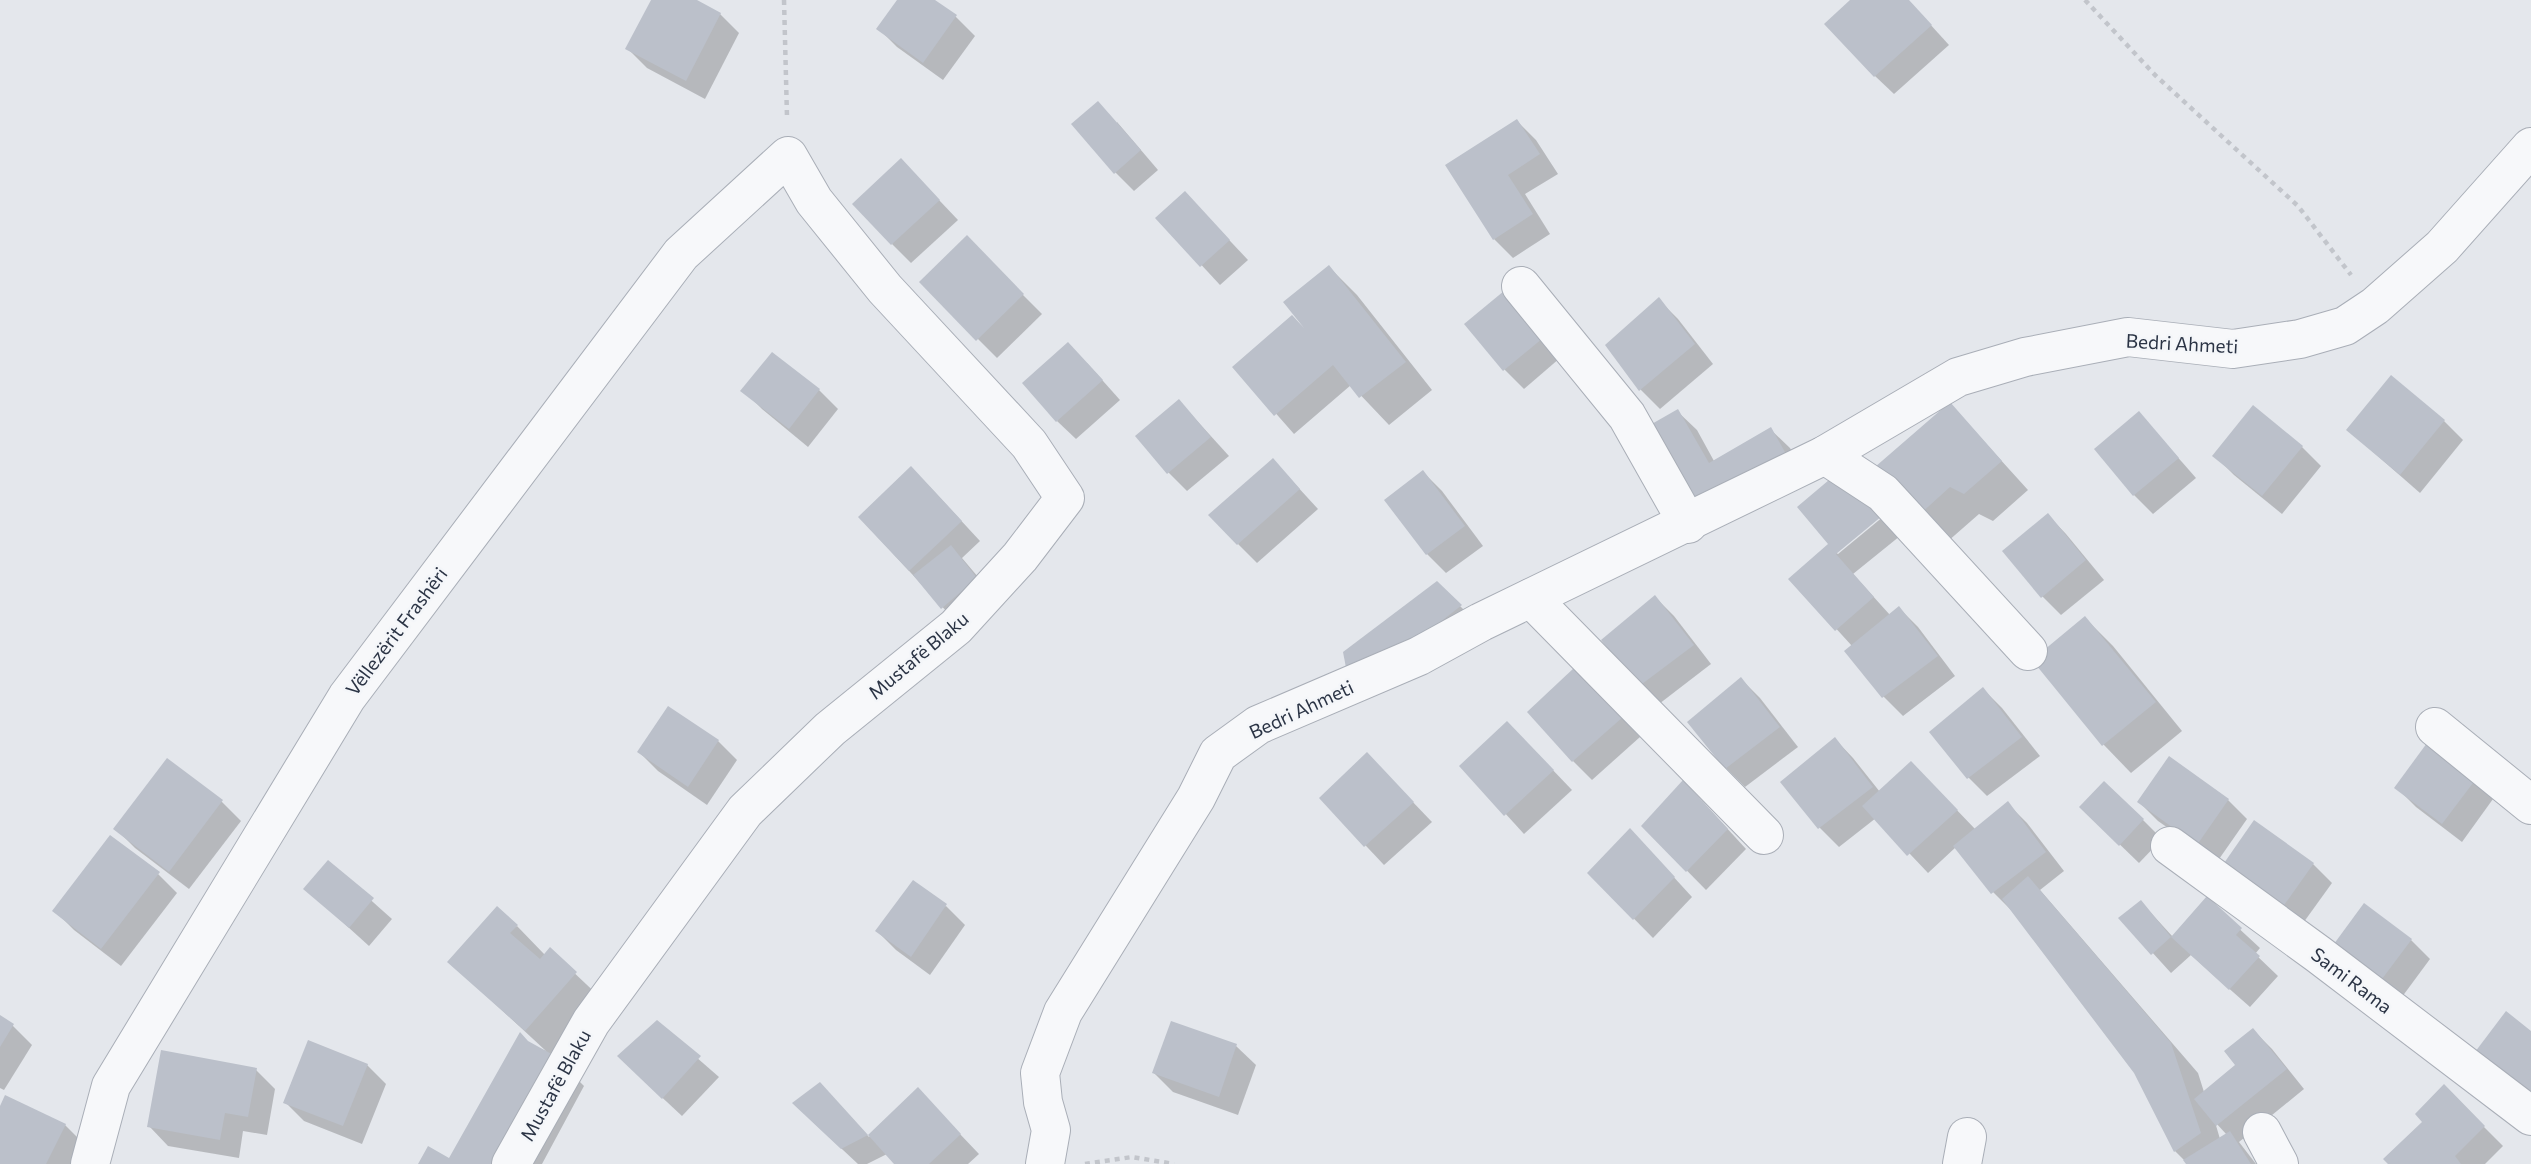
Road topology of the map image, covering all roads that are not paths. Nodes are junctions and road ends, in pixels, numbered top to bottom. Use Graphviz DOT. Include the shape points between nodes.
graph roads {
  1 [pos="2531,147"];
  2 [pos="788,156"];
  3 [pos="1521,286"];
  4 [pos="1825,455"];
  5 [pos="1688,524"];
  6 [pos="1531,598"];
  7 [pos="2028,651"];
  8 [pos="2435,727"];
  9 [pos="2531,805"];
  10 [pos="1764,835"];
  11 [pos="2170,846"];
  12 [pos="2531,1116"];
  13 [pos="90,1164"];
  14 [pos="511,1164"];
  15 [pos="1045,1164"];
  1 -- 4 [label="street, Bedri Ahmeti" via="2442,247 2345,326 2300,339 2233,349 2128,337 2025,357 1958,377"];
  2 -- 13 [label="street, Vëllezërit Frashëri" via="681,254 346,697 111,1086"];
  2 -- 14 [label="street, Mustafë Blaku" via="814,201 885,289 1029,444 1065,498 1020,557 956,627 830,729 746,811 591,1022"];
  3 -- 5 [label="street" via="1627,416"];
  4 -- 5 [label="street, Bedri Ahmeti"];
  4 -- 7 [label="street" via="1883,493"];
  5 -- 6 [label="street, Bedri Ahmeti"];
  6 -- 10 [label="street"];
  6 -- 15 [label="street, Bedri Ahmeti" via="1419,656 1258,725 1218,754 1196,798 1062,1012 1040,1073 1052,1130"];
  8 -- 9 [label="street"];
  11 -- 12 [label="street, Sami Rama"];
}
